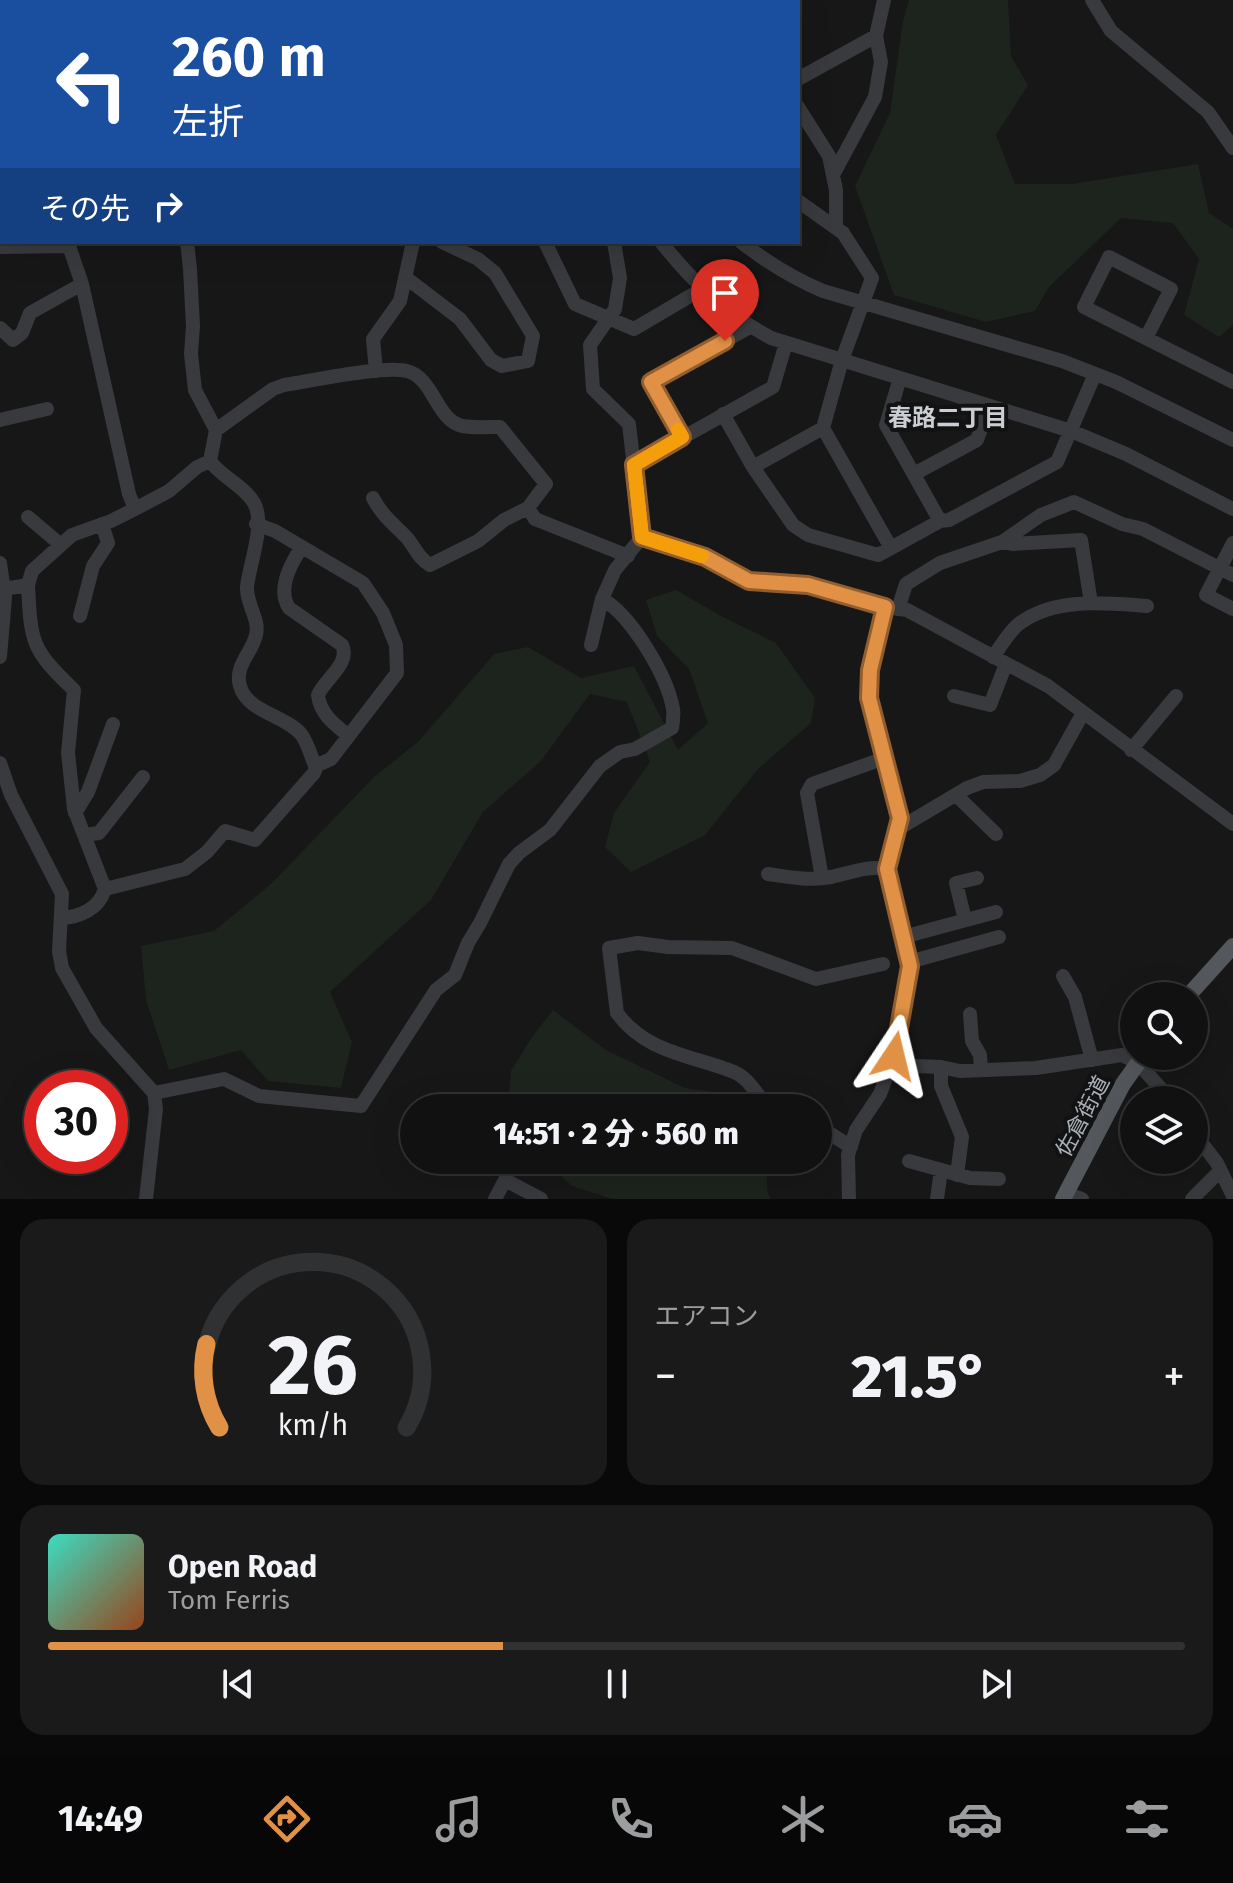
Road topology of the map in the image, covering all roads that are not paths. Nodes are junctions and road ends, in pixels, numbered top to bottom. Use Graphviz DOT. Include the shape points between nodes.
graph roads {
  1 [pos="884,0"];
  2 [pos="1092,0"];
  3 [pos="876,36"];
  4 [pos="800,78"];
  5 [pos="800,110"];
  6 [pos="1233,148"];
  7 [pos="833,175"];
  8 [pos="800,202"];
  9 [pos="836,228"];
  10 [pos="187,244"];
  11 [pos="413,244"];
  12 [pos="446,244"];
  13 [pos="546,244"];
  14 [pos="614,244"];
  15 [pos="663,244"];
  16 [pos="744,244"];
  17 [pos="0,247"];
  18 [pos="405,277"];
  19 [pos="82,284"];
  20 [pos="702,289"];
  21 [pos="863,303"];
  22 [pos="609,318"];
  23 [pos="750,327"];
  24 [pos="0,328"];
  25 [pos="1146,338"];
  26 [pos="786,343"];
  27 [pos="842,360"];
  28 [pos="376,371"];
  29 [pos="1095,374"];
  30 [pos="900,378"];
  31 [pos="1233,382"];
  32 [pos="989,406"];
  33 [pos="47,409"];
  34 [pos="723,414"];
  35 [pos="0,420"];
  36 [pos="823,428"];
  37 [pos="216,430"];
  38 [pos="1071,431"];
  39 [pos="682,437"];
  40 [pos="1233,440"];
  41 [pos="210,461"];
  42 [pos="634,465"];
  43 [pos="753,467"];
  44 [pos="914,474"];
  45 [pos="373,498"];
  46 [pos="528,508"];
  47 [pos="135,509"];
  48 [pos="1233,509"];
  49 [pos="28,517"];
  50 [pos="940,521"];
  51 [pos="102,524"];
  52 [pos="256,524"];
  53 [pos="642,537"];
  54 [pos="1002,542"];
  55 [pos="1233,543"];
  56 [pos="61,545"];
  57 [pos="302,547"];
  58 [pos="891,548"];
  59 [pos="628,556"];
  60 [pos="0,563"];
  61 [pos="1226,572"];
  62 [pos="28,585"];
  63 [pos="4,589"];
  64 [pos="602,599"];
  65 [pos="1091,603"];
  66 [pos="1147,606"];
  67 [pos="892,608"];
  68 [pos="1233,609"];
  69 [pos="80,616"];
  70 [pos="591,645"];
  71 [pos="0,657"];
  72 [pos="1000,660"];
  73 [pos="954,696"];
  74 [pos="1176,696"];
  75 [pos="1083,713"];
  76 [pos="113,724"];
  77 [pos="349,736"];
  78 [pos="1131,750"];
  79 [pos="885,758"];
  80 [pos="0,763"];
  81 [pos="315,766"];
  82 [pos="143,777"];
  83 [pos="956,795"];
  84 [pos="75,813"];
  85 [pos="1233,824"];
  86 [pos="898,829"];
  87 [pos="996,834"];
  88 [pos="84,835"];
  89 [pos="887,869"];
  90 [pos="768,874"];
  91 [pos="822,878"];
  92 [pos="977,878"];
  93 [pos="105,889"];
  94 [pos="996,912"];
  95 [pos="61,918"];
  96 [pos="962,921"];
  97 [pos="903,937"];
  98 [pos="999,937"];
  99 [pos="1233,946"];
  100 [pos="965,947"];
  101 [pos="909,962"];
  102 [pos="883,964"];
  103 [pos="1063,976"];
  104 [pos="1201,982"];
  105 [pos="970,1014"];
  106 [pos="1120,1055"];
  107 [pos="1092,1060"];
  108 [pos="890,1065"];
  109 [pos="941,1067"];
  110 [pos="981,1070"];
  111 [pos="1133,1070"];
  112 [pos="1148,1070"];
  113 [pos="1160,1086"];
  114 [pos="154,1093"];
  115 [pos="756,1094"];
  116 [pos="832,1135"];
  117 [pos="851,1147"];
  118 [pos="1208,1151"];
  119 [pos="909,1161"];
  120 [pos="941,1170"];
  121 [pos="1220,1171"];
  122 [pos="957,1175"];
  123 [pos="999,1179"];
  124 [pos="1233,1196"];
  125 [pos="1070,1197"];
  126 [pos="146,1199"];
  127 [pos="495,1199"];
  128 [pos="541,1199"];
  129 [pos="849,1199"];
  130 [pos="937,1199"];
  131 [pos="1192,1199"];
  1 -- 3 [label="street"];
  2 -- 6 [label="street" via="1111,31 1208,112"];
  3 -- 4 [label="street"];
  3 -- 7 [label="street" via="881,62 875,97"];
  5 -- 7 [label="street" via="829,156"];
  7 -- 9 [label="street"];
  8 -- 9 [label="street"];
  9 -- 21 [label="street" via="872,278"];
  10 -- 37 [label="street" via="195,390"];
  11 -- 18 [label="street"];
  12 -- 18 [label="street" via="495,273 533,336 528,361 502,366 491,360 460,319"];
  13 -- 22 [label="street" via="575,304"];
  14 -- 22 [label="street" via="620,278"];
  15 -- 20 [label="street"];
  16 -- 21 [label="street" via="794,279"];
  17 -- 19 [label="street" via="69,246"];
  18 -- 28 [label="street" via="400,301 373,339"];
  19 -- 24 [label="street" via="30,313 13,340"];
  19 -- 47 [label="street"];
  20 -- 22 [label="street" via="634,329"];
  20 -- 23 [label="street"];
  21 -- 27 [label="street"];
  21 -- 29 [label="street"];
  22 -- 42 [label="street" via="590,345 593,389 629,424"];
  23 -- 26 [label="street"];
  23 -- 39 [label="street" via="651,382"];
  25 -- 25 [label="street" via="1171,289 1109,257 1084,307"];
  25 -- 31 [label="street"];
  26 -- 27 [label="street"];
  26 -- 34 [label="street" via="773,387"];
  27 -- 30 [label="street"];
  27 -- 36 [label="street"];
  28 -- 37 [label="street" via="273,389"];
  28 -- 46 [label="street" via="416,374 460,426 500,427 546,484"];
  29 -- 38 [label="street"];
  29 -- 40 [label="street"];
  30 -- 32 [label="street"];
  30 -- 44 [label="street" via="886,425"];
  32 -- 38 [label="street"];
  32 -- 44 [label="street" via="977,440"];
  33 -- 35 [label="street"];
  34 -- 39 [label="street"];
  34 -- 43 [label="street"];
  36 -- 43 [label="street"];
  36 -- 58 [label="street"];
  37 -- 41 [label="street"];
  38 -- 48 [label="street"];
  38 -- 50 [label="street" via="1057,462"];
  39 -- 42 [label="street"];
  41 -- 47 [label="street"];
  41 -- 52 [label="street" via="254,503"];
  42 -- 53 [label="street"];
  43 -- 58 [label="street" via="793,525 808,535 878,555"];
  44 -- 50 [label="street"];
  45 -- 46 [label="street" via="383,516 430,565"];
  46 -- 59 [label="street" via="535,519"];
  47 -- 51 [label="street"];
  49 -- 56 [label="street"];
  50 -- 58 [label="street"];
  51 -- 56 [label="street"];
  51 -- 69 [label="street" via="108,543 93,566"];
  52 -- 57 [label="street"];
  52 -- 81 [label="street" via="247,596 256,636 238,681 251,702 302,736"];
  53 -- 59 [label="street"];
  53 -- 67 [label="street" via="705,557 749,581 808,585"];
  54 -- 61 [label="street" via="1041,515 1074,502 1143,529"];
  54 -- 65 [label="street" via="1081,540"];
  54 -- 67 [label="street" via="940,563 906,584"];
  55 -- 61 [label="street"];
  56 -- 62 [label="street" via="32,571"];
  57 -- 77 [label="street" via="290,566 285,601 346,652 318,703"];
  57 -- 77 [label="street" via="363,583 396,645 397,673"];
  59 -- 64 [label="street"];
  60 -- 63 [label="street"];
  61 -- 68 [label="street" via="1206,595"];
  62 -- 63 [label="street"];
  62 -- 84 [label="street" via="33,641 74,690 68,753"];
  63 -- 71 [label="street"];
  64 -- 70 [label="street"];
  64 -- 114 [label="street" via="629,619 647,649 673,709 672,728 600,766 550,830 509,864 455,975 436,990 361,1106 259,1096 224,1079"];
  65 -- 66 [label="street"];
  65 -- 72 [label="street" via="1051,608 1018,623"];
  67 -- 72 [label="street" via="907,610"];
  67 -- 79 [label="street" via="870,670 869,698"];
  72 -- 73 [label="street" via="990,705"];
  72 -- 75 [label="street"];
  74 -- 78 [label="street"];
  75 -- 78 [label="street"];
  75 -- 83 [label="street" via="1054,765 1040,775 983,782"];
  76 -- 84 [label="street"];
  77 -- 81 [label="street" via="331,759"];
  78 -- 85 [label="street"];
  79 -- 86 [label="street"];
  79 -- 91 [label="street" via="812,784 807,793"];
  80 -- 95 [label="street" via="62,894"];
  81 -- 93 [label="street" via="255,840 225,831 185,869"];
  82 -- 88 [label="street" via="99,833"];
  83 -- 86 [label="street"];
  83 -- 87 [label="street"];
  84 -- 88 [label="street"];
  86 -- 89 [label="street"];
  88 -- 93 [label="street"];
  89 -- 91 [label="street"];
  89 -- 97 [label="street"];
  90 -- 91 [label="street"];
  92 -- 96 [label="street" via="956,883"];
  93 -- 95 [label="street" via="89,911"];
  94 -- 96 [label="street"];
  95 -- 114 [label="street" via="62,968 86,1014"];
  96 -- 97 [label="street"];
  96 -- 100 [label="street"];
  97 -- 101 [label="street"];
  98 -- 100 [label="street"];
  99 -- 104 [label="main road"];
  100 -- 101 [label="street"];
  101 -- 108 [label="street"];
  102 -- 115 [label="street" via="816,979 732,948 638,943 609,948 617,1013 623,1022 669,1052 737,1073"];
  103 -- 107 [label="street" via="1075,997"];
  105 -- 110 [label="street"];
  106 -- 107 [label="street"];
  107 -- 110 [label="street"];
  108 -- 109 [label="street"];
  108 -- 117 [label="street"];
  109 -- 110 [label="street"];
  109 -- 122 [label="street" via="941,1086 962,1137"];
  111 -- 125 [label="main road, 佐倉街道"];
  112 -- 113 [label="street"];
  114 -- 126 [label="street"];
  116 -- 117 [label="street"];
  117 -- 129 [label="street"];
  118 -- 121 [label="street"];
  119 -- 120 [label="street"];
  120 -- 122 [label="street"];
  120 -- 130 [label="street"];
  121 -- 124 [label="street"];
  121 -- 131 [label="street"];
  122 -- 123 [label="street"];
  127 -- 128 [label="street" via="505,1180"];
}
